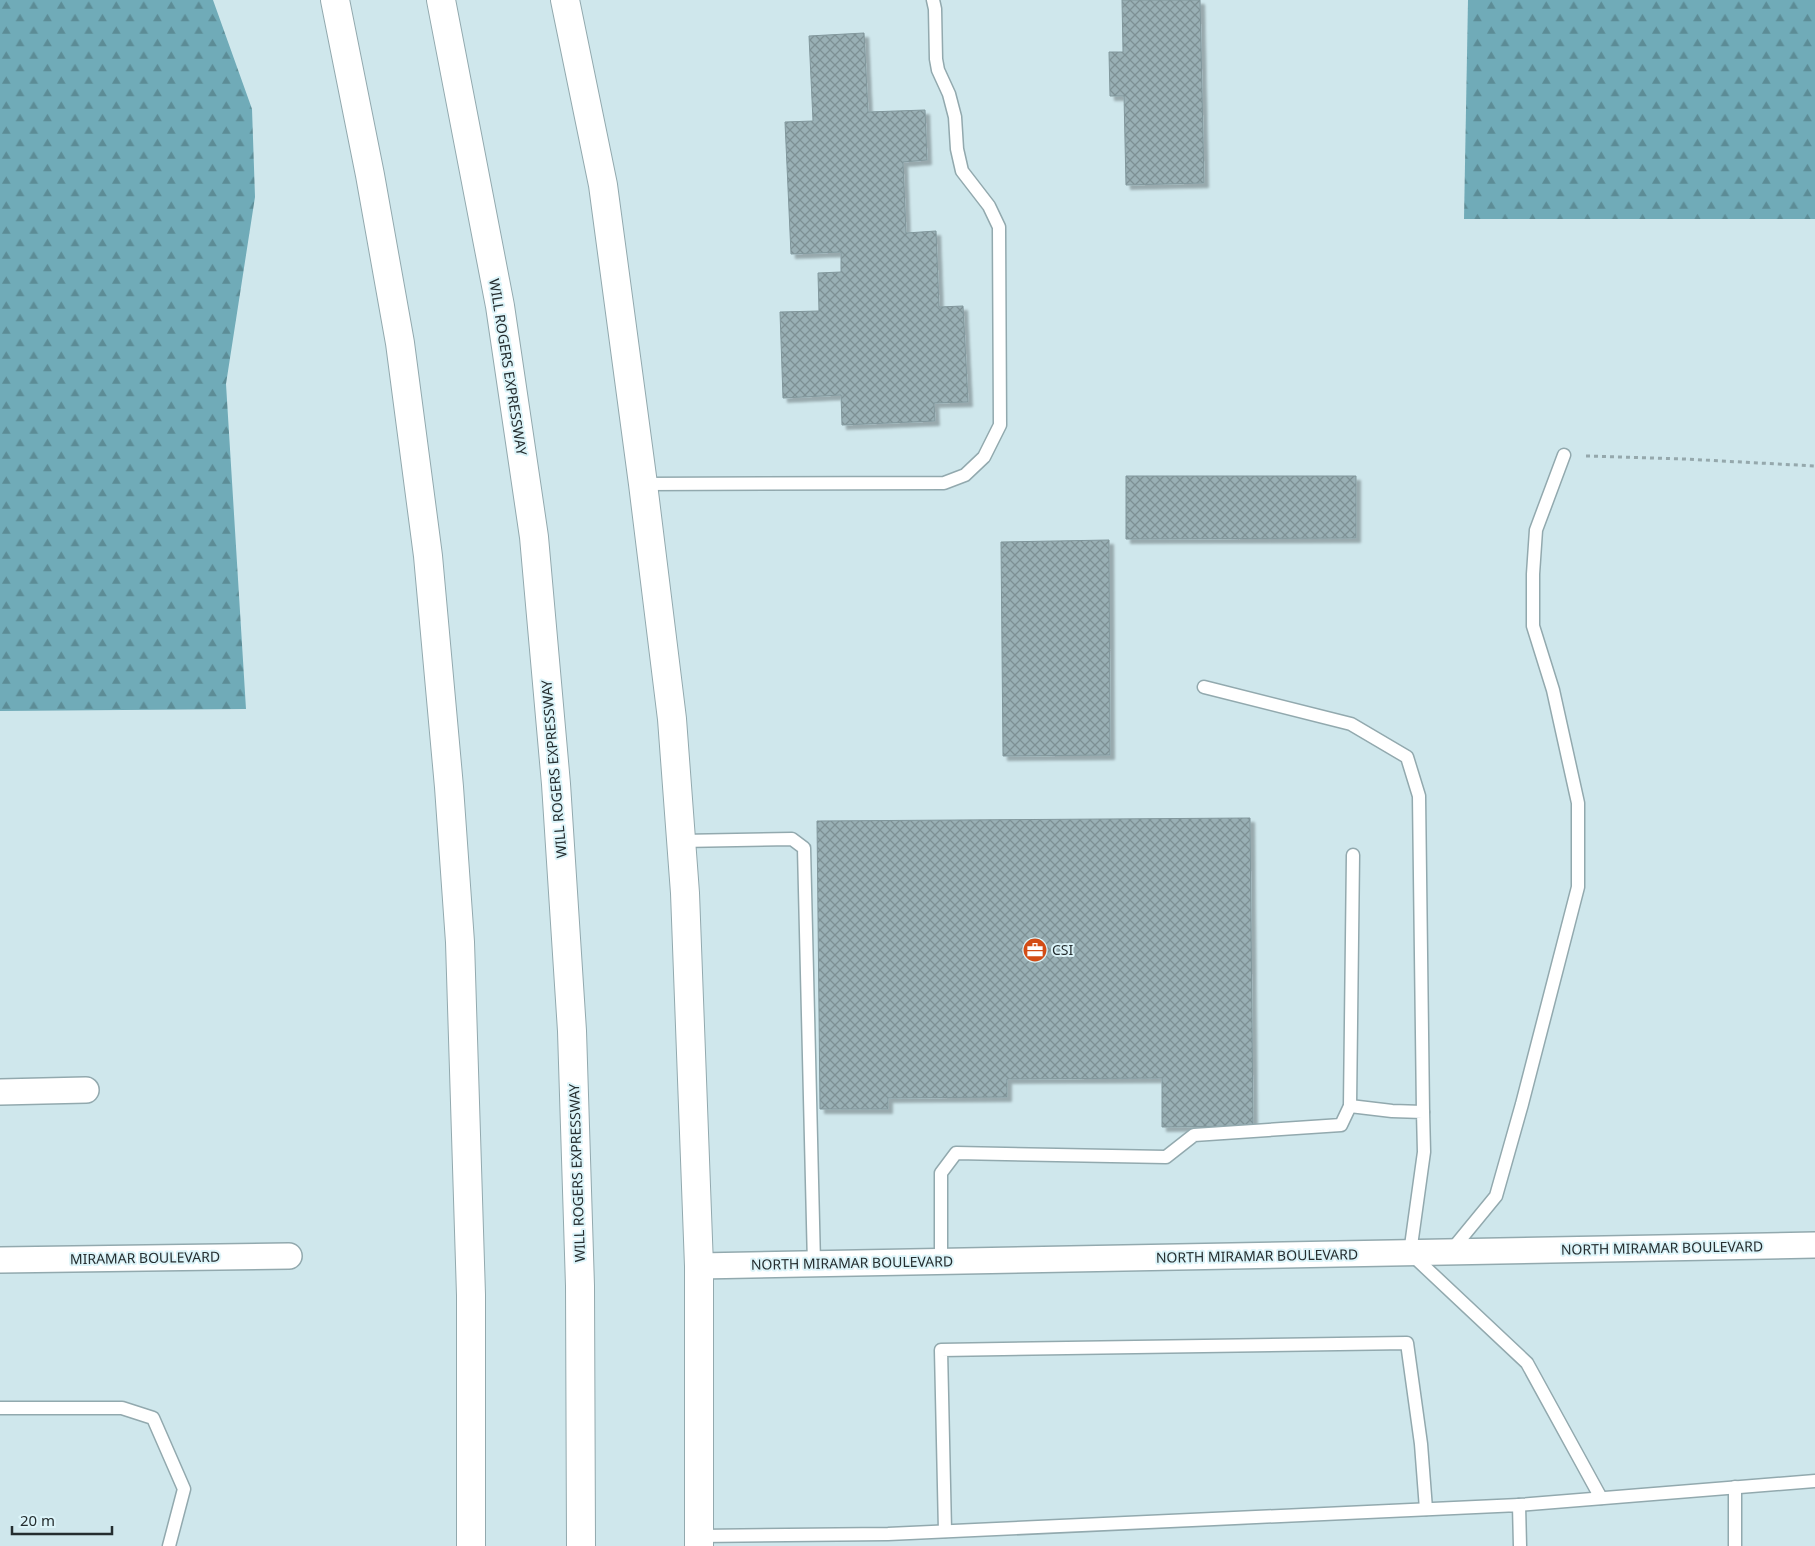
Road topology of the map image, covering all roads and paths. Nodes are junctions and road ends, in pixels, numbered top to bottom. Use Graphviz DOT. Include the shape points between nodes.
graph roads {
  1 [pos="335,0"];
  2 [pos="441,0"];
  3 [pos="565,0"];
  4 [pos="933,0"];
  5 [pos="1564,455"];
  6 [pos="1815,466"];
  7 [pos="643,484"];
  8 [pos="1204,687"];
  9 [pos="681,841"];
  10 [pos="1352,856"];
  11 [pos="86,1090"];
  12 [pos="0,1092"];
  13 [pos="1350,1106"];
  14 [pos="1422,1112"];
  15 [pos="1815,1245"];
  16 [pos="1450,1252"];
  17 [pos="1410,1253"];
  18 [pos="289,1256"];
  19 [pos="0,1260"];
  20 [pos="941,1262"];
  21 [pos="814,1264"];
  22 [pos="699,1266"];
  23 [pos="0,1408"];
  24 [pos="1815,1481"];
  25 [pos="1735,1487"];
  26 [pos="1601,1498"];
  27 [pos="1519,1505"];
  28 [pos="1426,1509"];
  29 [pos="945,1531"];
  30 [pos="888,1540"];
  31 [pos="698,1541"];
  32 [pos="170,1546"];
  33 [pos="471,1546"];
  34 [pos="581,1546"];
  35 [pos="1520,1546"];
  36 [pos="1735,1546"];
  1 -- 33 [label="main road" via="400,344 428,556 449,787 460,942 471,1295"];
  2 -- 34 [label="main road, WILL ROGERS EXPRESSWAY" via="500,306 536,557 556,784 572,1031 580,1286"];
  3 -- 7 [label="main road" via="602,185"];
  4 -- 7 [label="lane" via="936,60 956,117 957,149 962,171 989,206 999,227 1000,426 984,457 965,475 944,483"];
  5 -- 6 [label="path"];
  5 -- 16 [label="lane" via="1536,530 1533,626 1553,690 1578,803 1578,887 1496,1196"];
  7 -- 9 [label="main road" via="672,719"];
  8 -- 14 [label="lane" via="1351,724 1406,757 1419,796"];
  9 -- 21 [label="lane" via="792,839 804,848"];
  9 -- 22 [label="main road"];
  10 -- 13 [label="lane"];
  11 -- 12 [label="street"];
  13 -- 14 [label="lane"];
  13 -- 20 [label="lane" via="1341,1126 1194,1135 1166,1156 956,1153 941,1173"];
  14 -- 17 [label="lane" via="1424,1152"];
  15 -- 16 [label="street, NORTH MIRAMAR BOULEVARD"];
  16 -- 17 [label="street, NORTH MIRAMAR BOULEVARD"];
  17 -- 20 [label="street, NORTH MIRAMAR BOULEVARD"];
  17 -- 26 [label="lane" via="1527,1362"];
  18 -- 19 [label="street, MIRAMAR BOULEVARD"];
  20 -- 21 [label="street, NORTH MIRAMAR BOULEVARD"];
  21 -- 22 [label="street, NORTH MIRAMAR BOULEVARD"];
  22 -- 31 [label="main road"];
  23 -- 32 [label="lane" via="122,1408 153,1418 184,1489"];
  24 -- 25 [label="lane"];
  25 -- 26 [label="lane"];
  25 -- 36 [label="lane"];
  26 -- 27 [label="lane"];
  27 -- 28 [label="lane"];
  27 -- 35 [label="lane"];
  28 -- 29 [label="lane"];
  28 -- 29 [label="lane" via="1407,1343 941,1350"];
  29 -- 30 [label="lane"];
  30 -- 31 [label="lane"];
}
